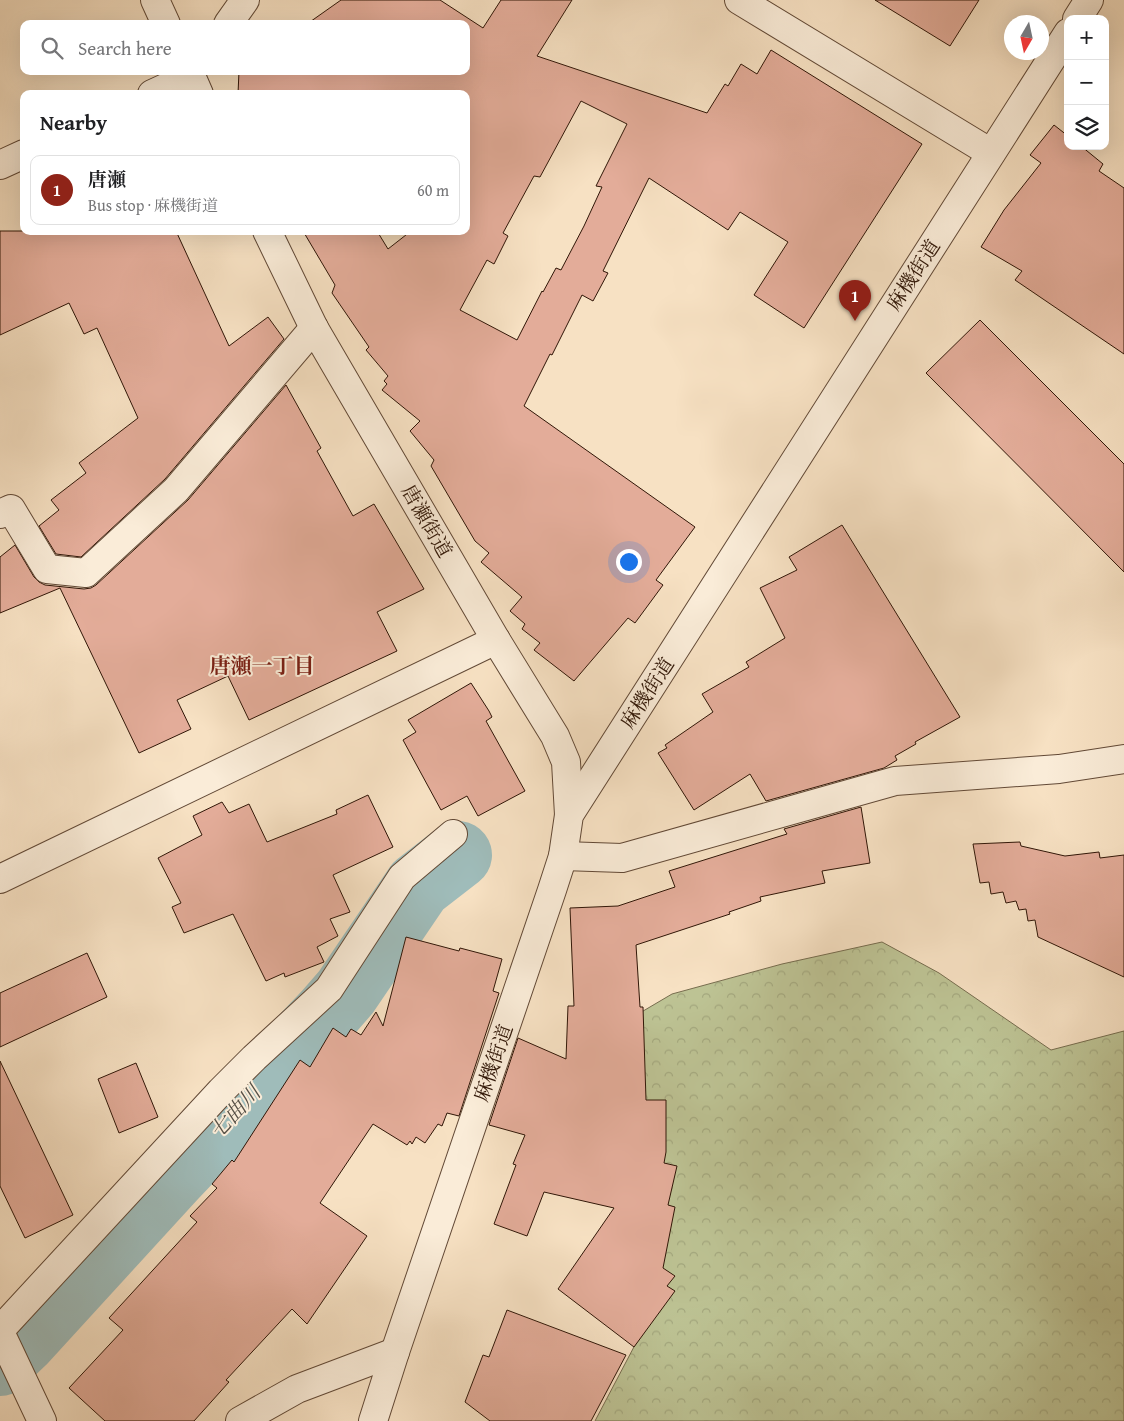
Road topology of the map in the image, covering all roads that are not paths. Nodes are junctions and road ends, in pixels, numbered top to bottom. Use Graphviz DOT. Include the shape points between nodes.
graph roads {
  1 [pos="155,0"];
  2 [pos="245,0"];
  3 [pos="739,0"];
  4 [pos="1089,0"];
  5 [pos="1080,15"];
  6 [pos="164,20"];
  7 [pos="231,20"];
  8 [pos="1064,39"];
  9 [pos="193,78"];
  10 [pos="162,90"];
  11 [pos="991,153"];
  12 [pos="20,156"];
  13 [pos="0,165"];
  14 [pos="269,235"];
  15 [pos="314,328"];
  16 [pos="0,514"];
  17 [pos="496,640"];
  18 [pos="1124,759"];
  19 [pos="569,814"];
  20 [pos="454,834"];
  21 [pos="563,856"];
  22 [pos="0,879"];
  23 [pos="0,1331"];
  24 [pos="395,1352"];
  25 [pos="42,1421"];
  26 [pos="240,1421"];
  27 [pos="373,1421"];
  1 -- 6 [label="street"];
  2 -- 7 [label="street"];
  3 -- 11 [label="street"];
  4 -- 5 [label="street"];
  8 -- 11 [label="street, 麻機街道"];
  9 -- 10 [label="street"];
  11 -- 19 [label="street, 麻機街道"];
  12 -- 13 [label="street"];
  14 -- 15 [label="street, 唐瀬街道"];
  15 -- 16 [label="street" via="176,490 86,573 47,569 11,509"];
  15 -- 17 [label="street, 唐瀬街道"];
  17 -- 19 [label="street, 唐瀬街道" via="555,736 566,762"];
  17 -- 22 [label="street"];
  18 -- 21 [label="street" via="1059,769 895,780 622,858"];
  19 -- 21 [label="street, 麻機街道"];
  20 -- 23 [label="street" via="402,877 329,989 221,1091"];
  21 -- 24 [label="street, 麻機街道"];
  23 -- 25 [label="street"];
  24 -- 26 [label="street" via="297,1389"];
  24 -- 27 [label="street, 麻機街道"];
}
